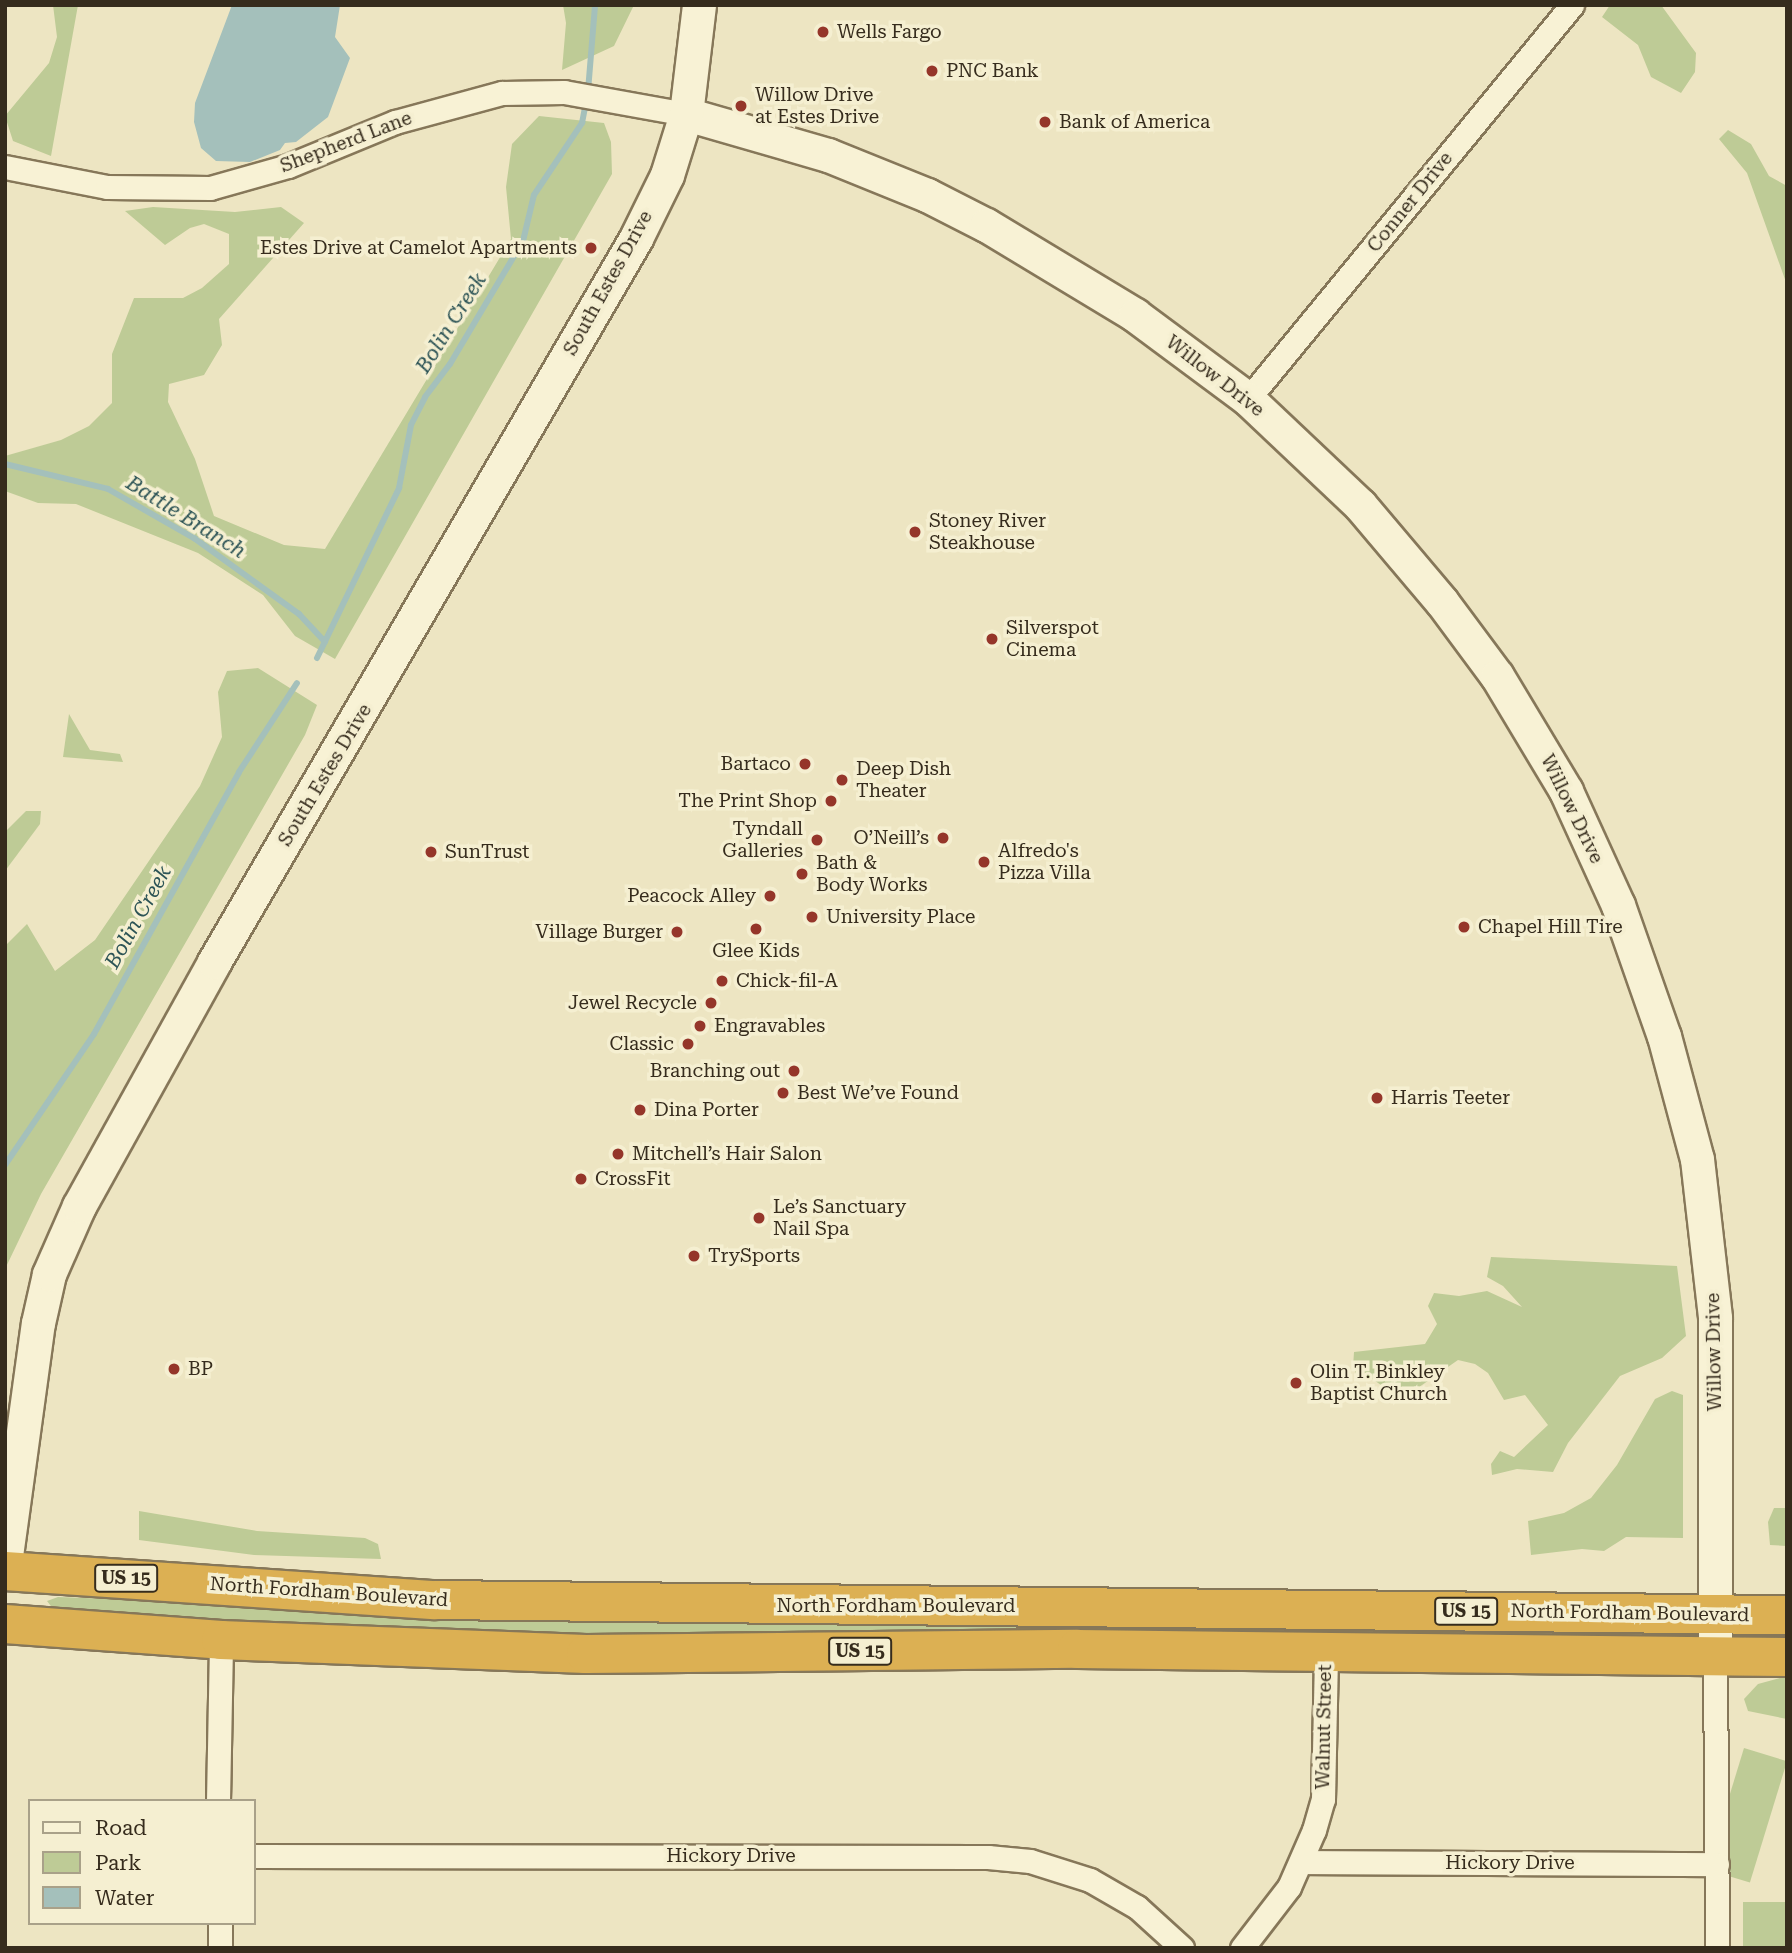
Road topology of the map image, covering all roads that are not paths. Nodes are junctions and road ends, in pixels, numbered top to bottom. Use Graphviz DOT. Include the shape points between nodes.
graph roads {
  1 [pos="699,5"];
  2 [pos="1572,5"];
  3 [pos="686,114"];
  4 [pos="5,167"];
  5 [pos="1248,399"];
  6 [pos="5,1563"];
  7 [pos="5,1571"];
  8 [pos="1716,1614"];
  9 [pos="1787,1615"];
  10 [pos="5,1624"];
  11 [pos="220,1640"];
  12 [pos="1326,1652"];
  13 [pos="1716,1656"];
  14 [pos="1787,1657"];
  15 [pos="218,1799"];
  16 [pos="256,1856"];
  17 [pos="1304,1862"];
  18 [pos="1717,1864"];
  19 [pos="219,1925"];
  20 [pos="220,1948"];
  21 [pos="1182,1948"];
  22 [pos="1242,1948"];
  23 [pos="1717,1948"];
  1 -- 3 [label="street, South Estes Drive"];
  2 -- 5 [label="street, Conner Drive"];
  3 -- 4 [label="street, Shepherd Lane" via="564,92 502,93 395,122 288,166 210,188 107,187"];
  3 -- 5 [label="street, Willow Drive" via="834,157 986,225 1135,315"];
  3 -- 6 [label="street, South Estes Drive" via="667,175 636,238 207,973 79,1206 49,1274 37,1323"];
  5 -- 8 [label="street, Willow Drive" via="1360,505 1464,630 1545,753 1618,905 1682,1098 1706,1216 1716,1356"];
  7 -- 8 [label="highway, North Fordham Boulevard / US 15" via="435,1600"];
  8 -- 9 [label="highway, North Fordham Boulevard / US 15"];
  8 -- 13 [label="street, Willow Drive"];
  10 -- 11 [label="highway, US 15"];
  11 -- 12 [label="highway, US 15" via="586,1654"];
  11 -- 15 [label="street"];
  12 -- 13 [label="highway, US 15"];
  12 -- 17 [label="street, Walnut Street" via="1323,1798"];
  13 -- 14 [label="highway, US 15"];
  13 -- 18 [label="street, Willow Drive"];
  16 -- 21 [label="street, Hickory Drive" via="988,1857 1030,1861 1090,1880 1137,1907"];
  17 -- 18 [label="street, Hickory Drive"];
  17 -- 22 [label="street, Walnut Street"];
  18 -- 23 [label="street, Willow Drive"];
  19 -- 20 [label="street"];
}
